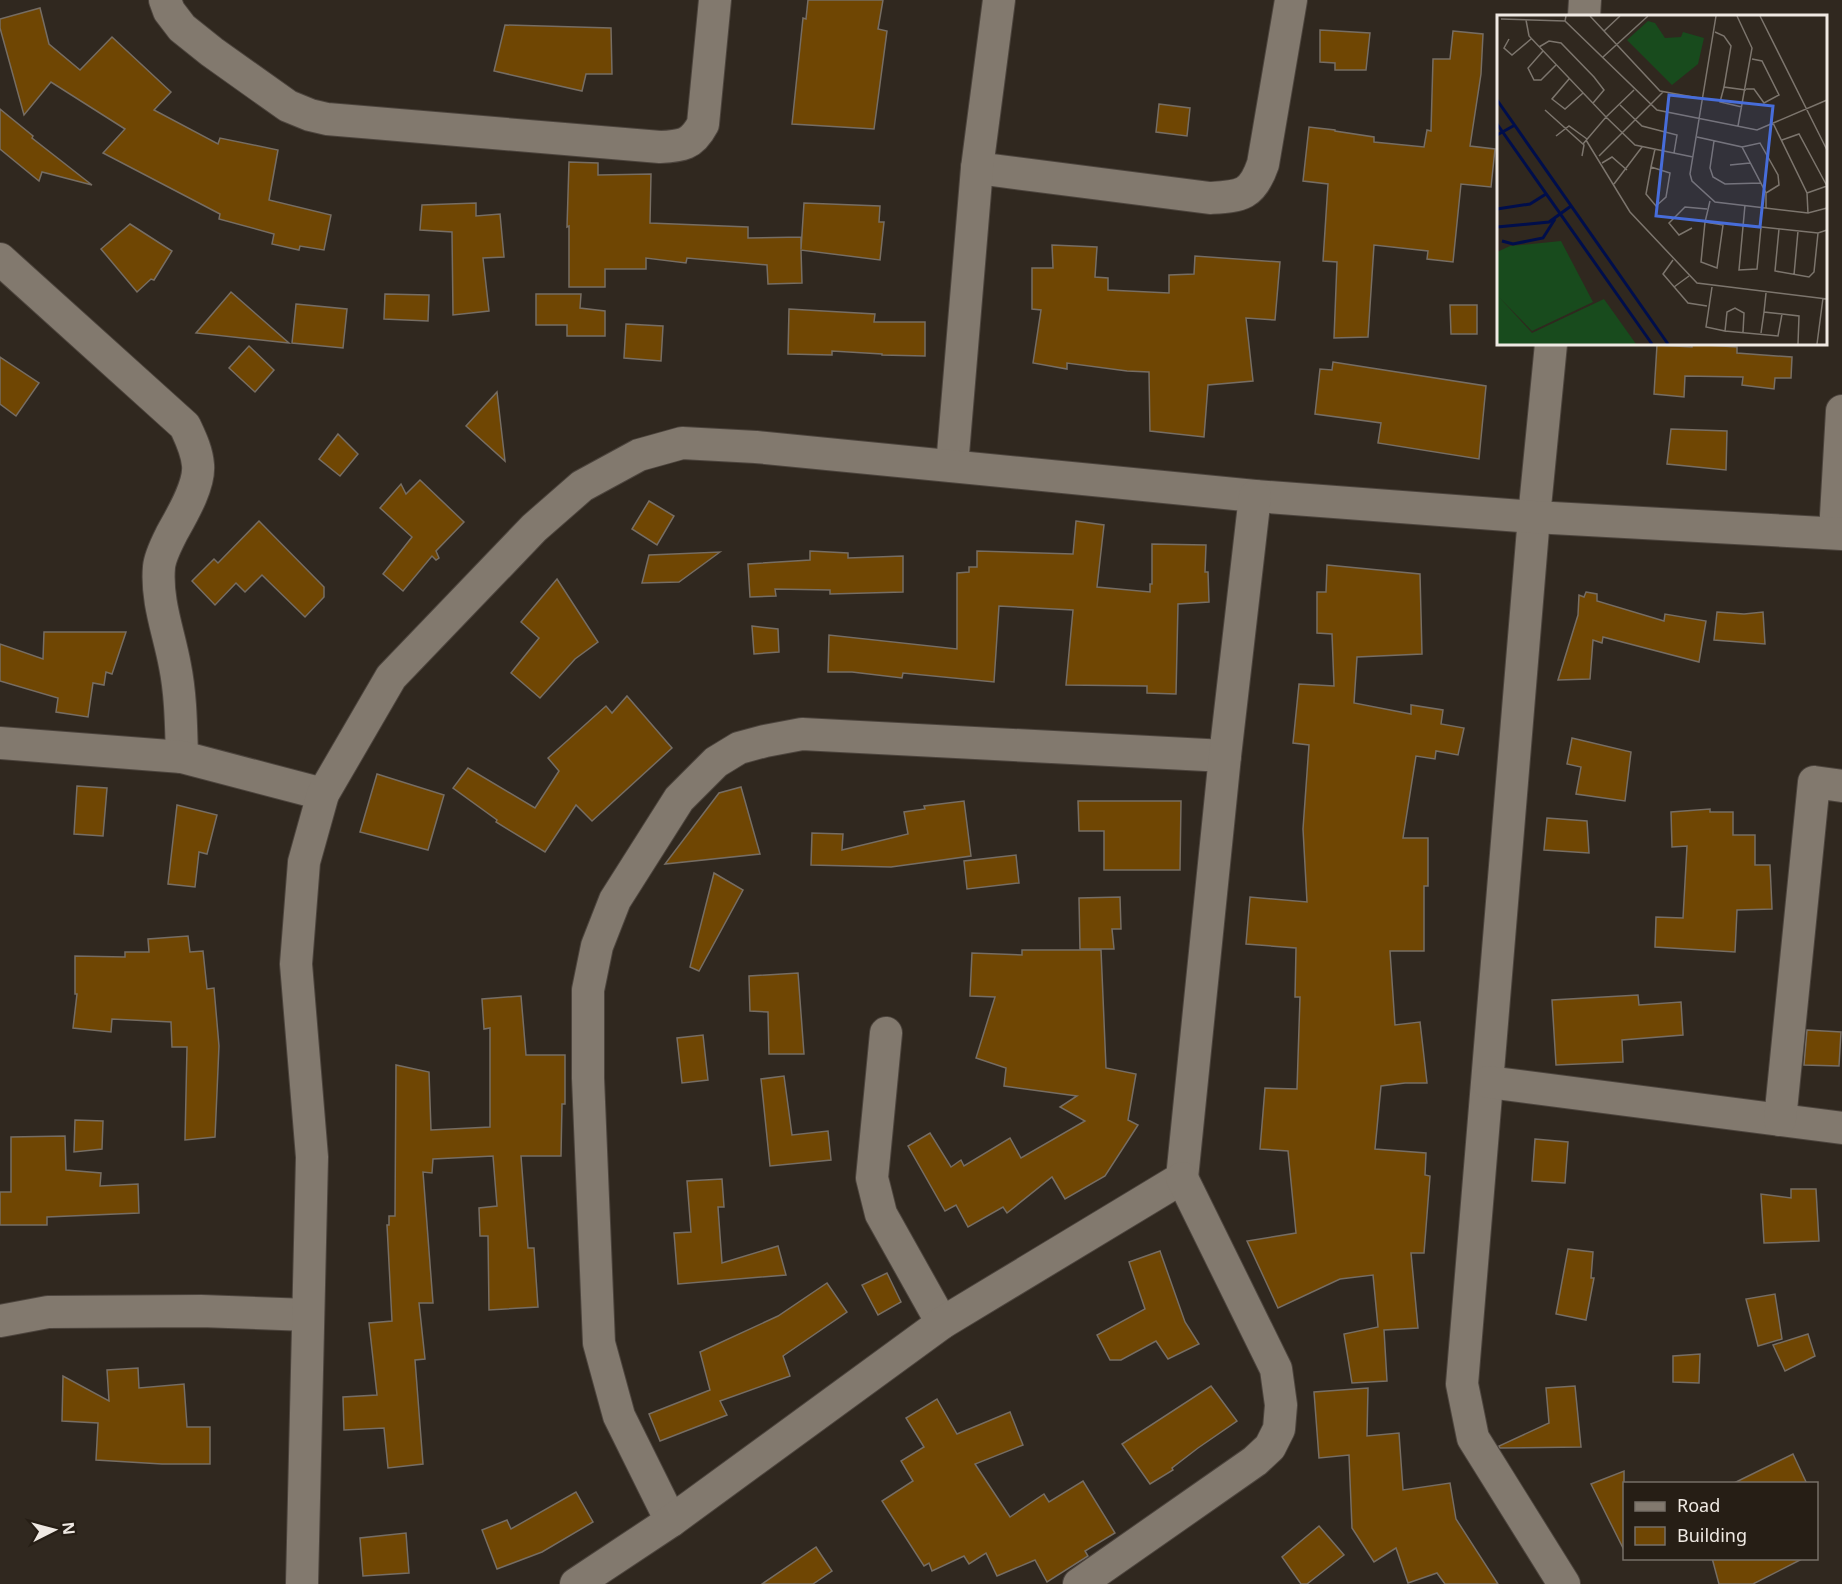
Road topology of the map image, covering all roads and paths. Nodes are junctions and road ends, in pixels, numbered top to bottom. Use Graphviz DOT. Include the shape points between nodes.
graph roads {
  1 [pos="165,0"];
  2 [pos="715,0"];
  3 [pos="999,0"];
  4 [pos="1291,0"];
  5 [pos="1585,0"];
  6 [pos="1584,15"];
  7 [pos="977,168"];
  8 [pos="0,259"];
  9 [pos="1551,345"];
  10 [pos="1842,411"];
  11 [pos="952,465"];
  12 [pos="1255,496"];
  13 [pos="1534,517"];
  14 [pos="1838,533"];
  15 [pos="0,743"];
  16 [pos="1225,756"];
  17 [pos="182,757"];
  18 [pos="1842,786"];
  19 [pos="323,794"];
  20 [pos="886,1033"];
  21 [pos="1488,1082"];
  22 [pos="1780,1120"];
  23 [pos="1842,1128"];
  24 [pos="1182,1178"];
  25 [pos="308,1315"];
  26 [pos="0,1321"];
  27 [pos="942,1323"];
  28 [pos="671,1521"];
  29 [pos="302,1584"];
  30 [pos="576,1584"];
  31 [pos="1079,1584"];
  32 [pos="1564,1584"];
  1 -- 2 [label="street" via="182,28 212,52 288,106 310,115 660,147 689,142 703,124"];
  3 -- 7 [label="street"];
  4 -- 7 [label="street" via="1263,164 1258,180 1243,194 1210,198"];
  5 -- 6 [label="street"];
  7 -- 11 [label="street"];
  8 -- 17 [label="street" via="185,426 195,447 199,467 195,484 159,564 161,608 176,666"];
  9 -- 13 [label="street"];
  10 -- 14 [label="street"];
  11 -- 12 [label="street"];
  11 -- 19 [label="street" via="682,444 639,454 582,486 534,528 391,676"];
  12 -- 13 [label="street"];
  12 -- 16 [label="street"];
  13 -- 14 [label="street"];
  13 -- 21 [label="street"];
  15 -- 17 [label="street"];
  16 -- 24 [label="street"];
  16 -- 28 [label="street" via="802,734 739,748 716,762 679,799 615,900 597,945 588,990 599,1343 619,1416"];
  17 -- 19 [label="street"];
  18 -- 22 [label="street" via="1814,782"];
  19 -- 25 [label="street" via="304,862 296,964 312,1157"];
  20 -- 27 [label="street" via="872,1178 882,1214"];
  21 -- 22 [label="street"];
  21 -- 32 [label="street" via="1462,1384 1473,1438"];
  22 -- 23 [label="street"];
  24 -- 27 [label="street"];
  24 -- 31 [label="street" via="1276,1369 1281,1405 1279,1429 1270,1447 1255,1461"];
  25 -- 26 [label="street" via="48,1312"];
  25 -- 29 [label="street"];
  27 -- 28 [label="street"];
  28 -- 30 [label="street"];
}
